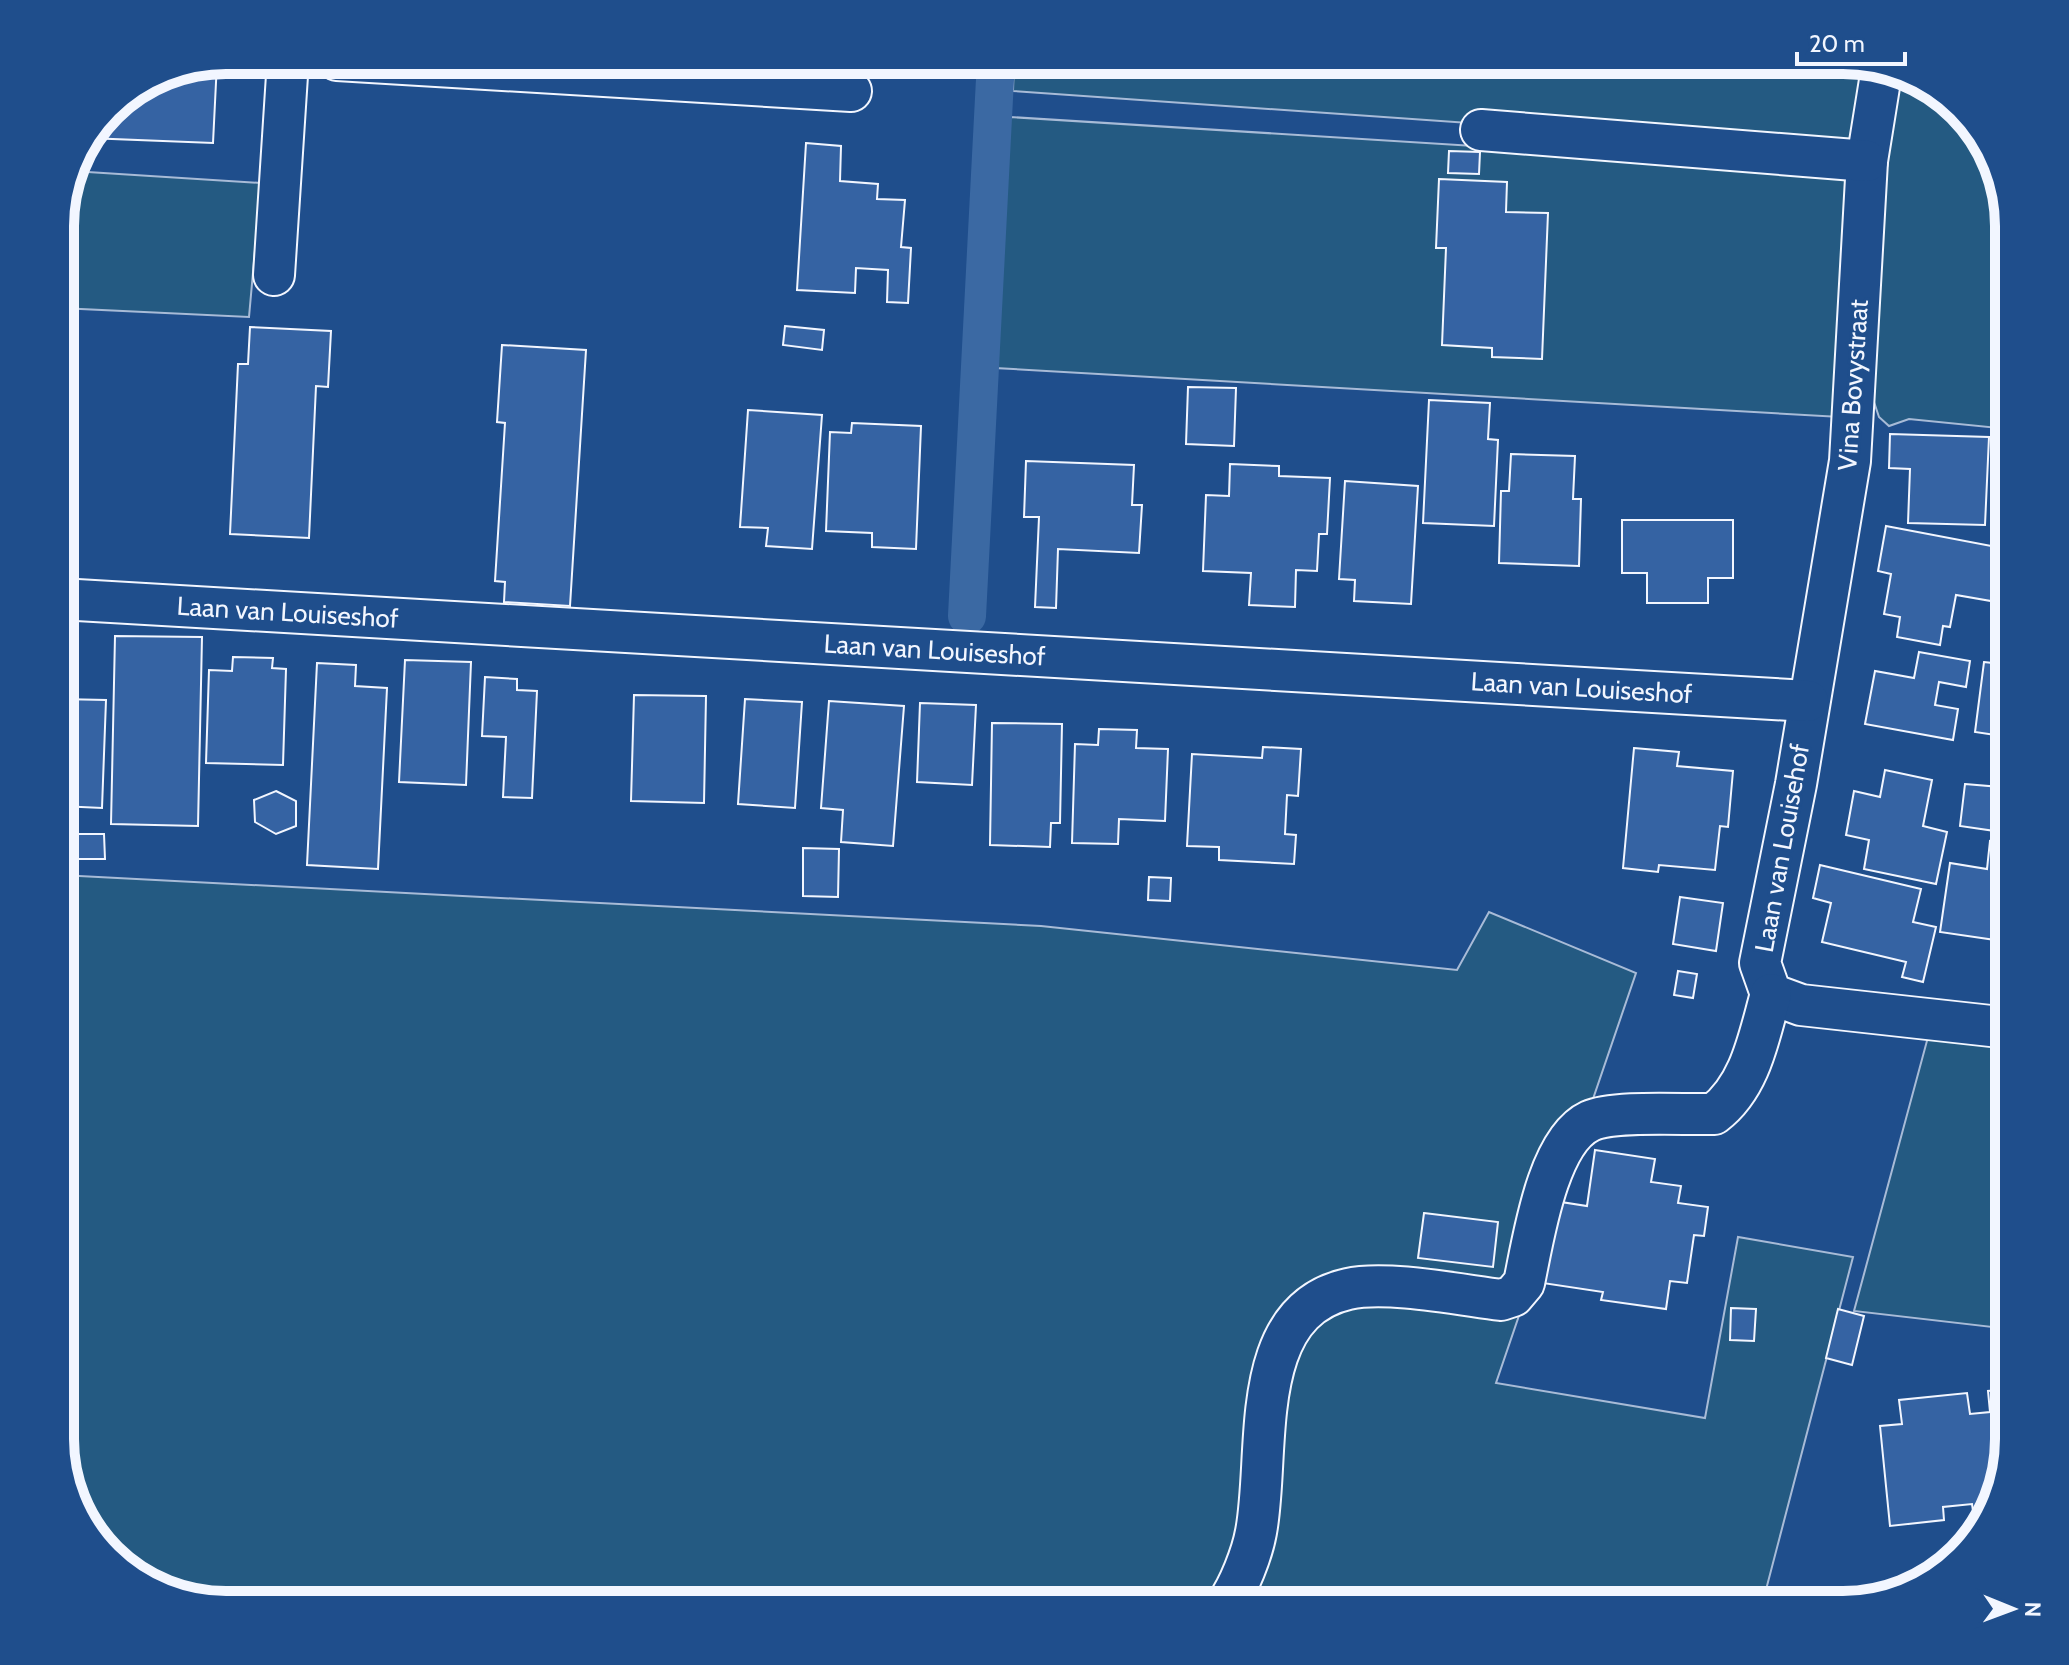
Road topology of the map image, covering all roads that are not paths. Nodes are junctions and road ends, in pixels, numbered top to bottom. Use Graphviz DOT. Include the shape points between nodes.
graph roads {
  1 [pos="287,74"];
  2 [pos="569,74"];
  3 [pos="1880,79"];
  4 [pos="851,91"];
  5 [pos="1481,130"];
  6 [pos="1867,161"];
  7 [pos="274,275"];
  8 [pos="74,600"];
  9 [pos="1808,701"];
  10 [pos="1771,994"];
  11 [pos="1995,1026"];
  12 [pos="1232,1591"];
  1 -- 7 [label="street"];
  2 -- 4 [label="street"];
  3 -- 6 [label="street, Vina Bovystraat"];
  5 -- 6 [label="street"];
  6 -- 9 [label="street, Vina Bovystraat" via="1850,461"];
  8 -- 9 [label="street, Laan van Louiseshof"];
  9 -- 10 [label="street, Laan van Louisehof" via="1760,963"];
  10 -- 11 [label="street" via="1801,1005"];
  10 -- 12 [label="street" via="1737,1090 1714,1114 1610,1117 1571,1134 1550,1178 1524,1283 1513,1296 1501,1300 1414,1289 1348,1289 1303,1309 1275,1357 1265,1413 1256,1536"];
}
